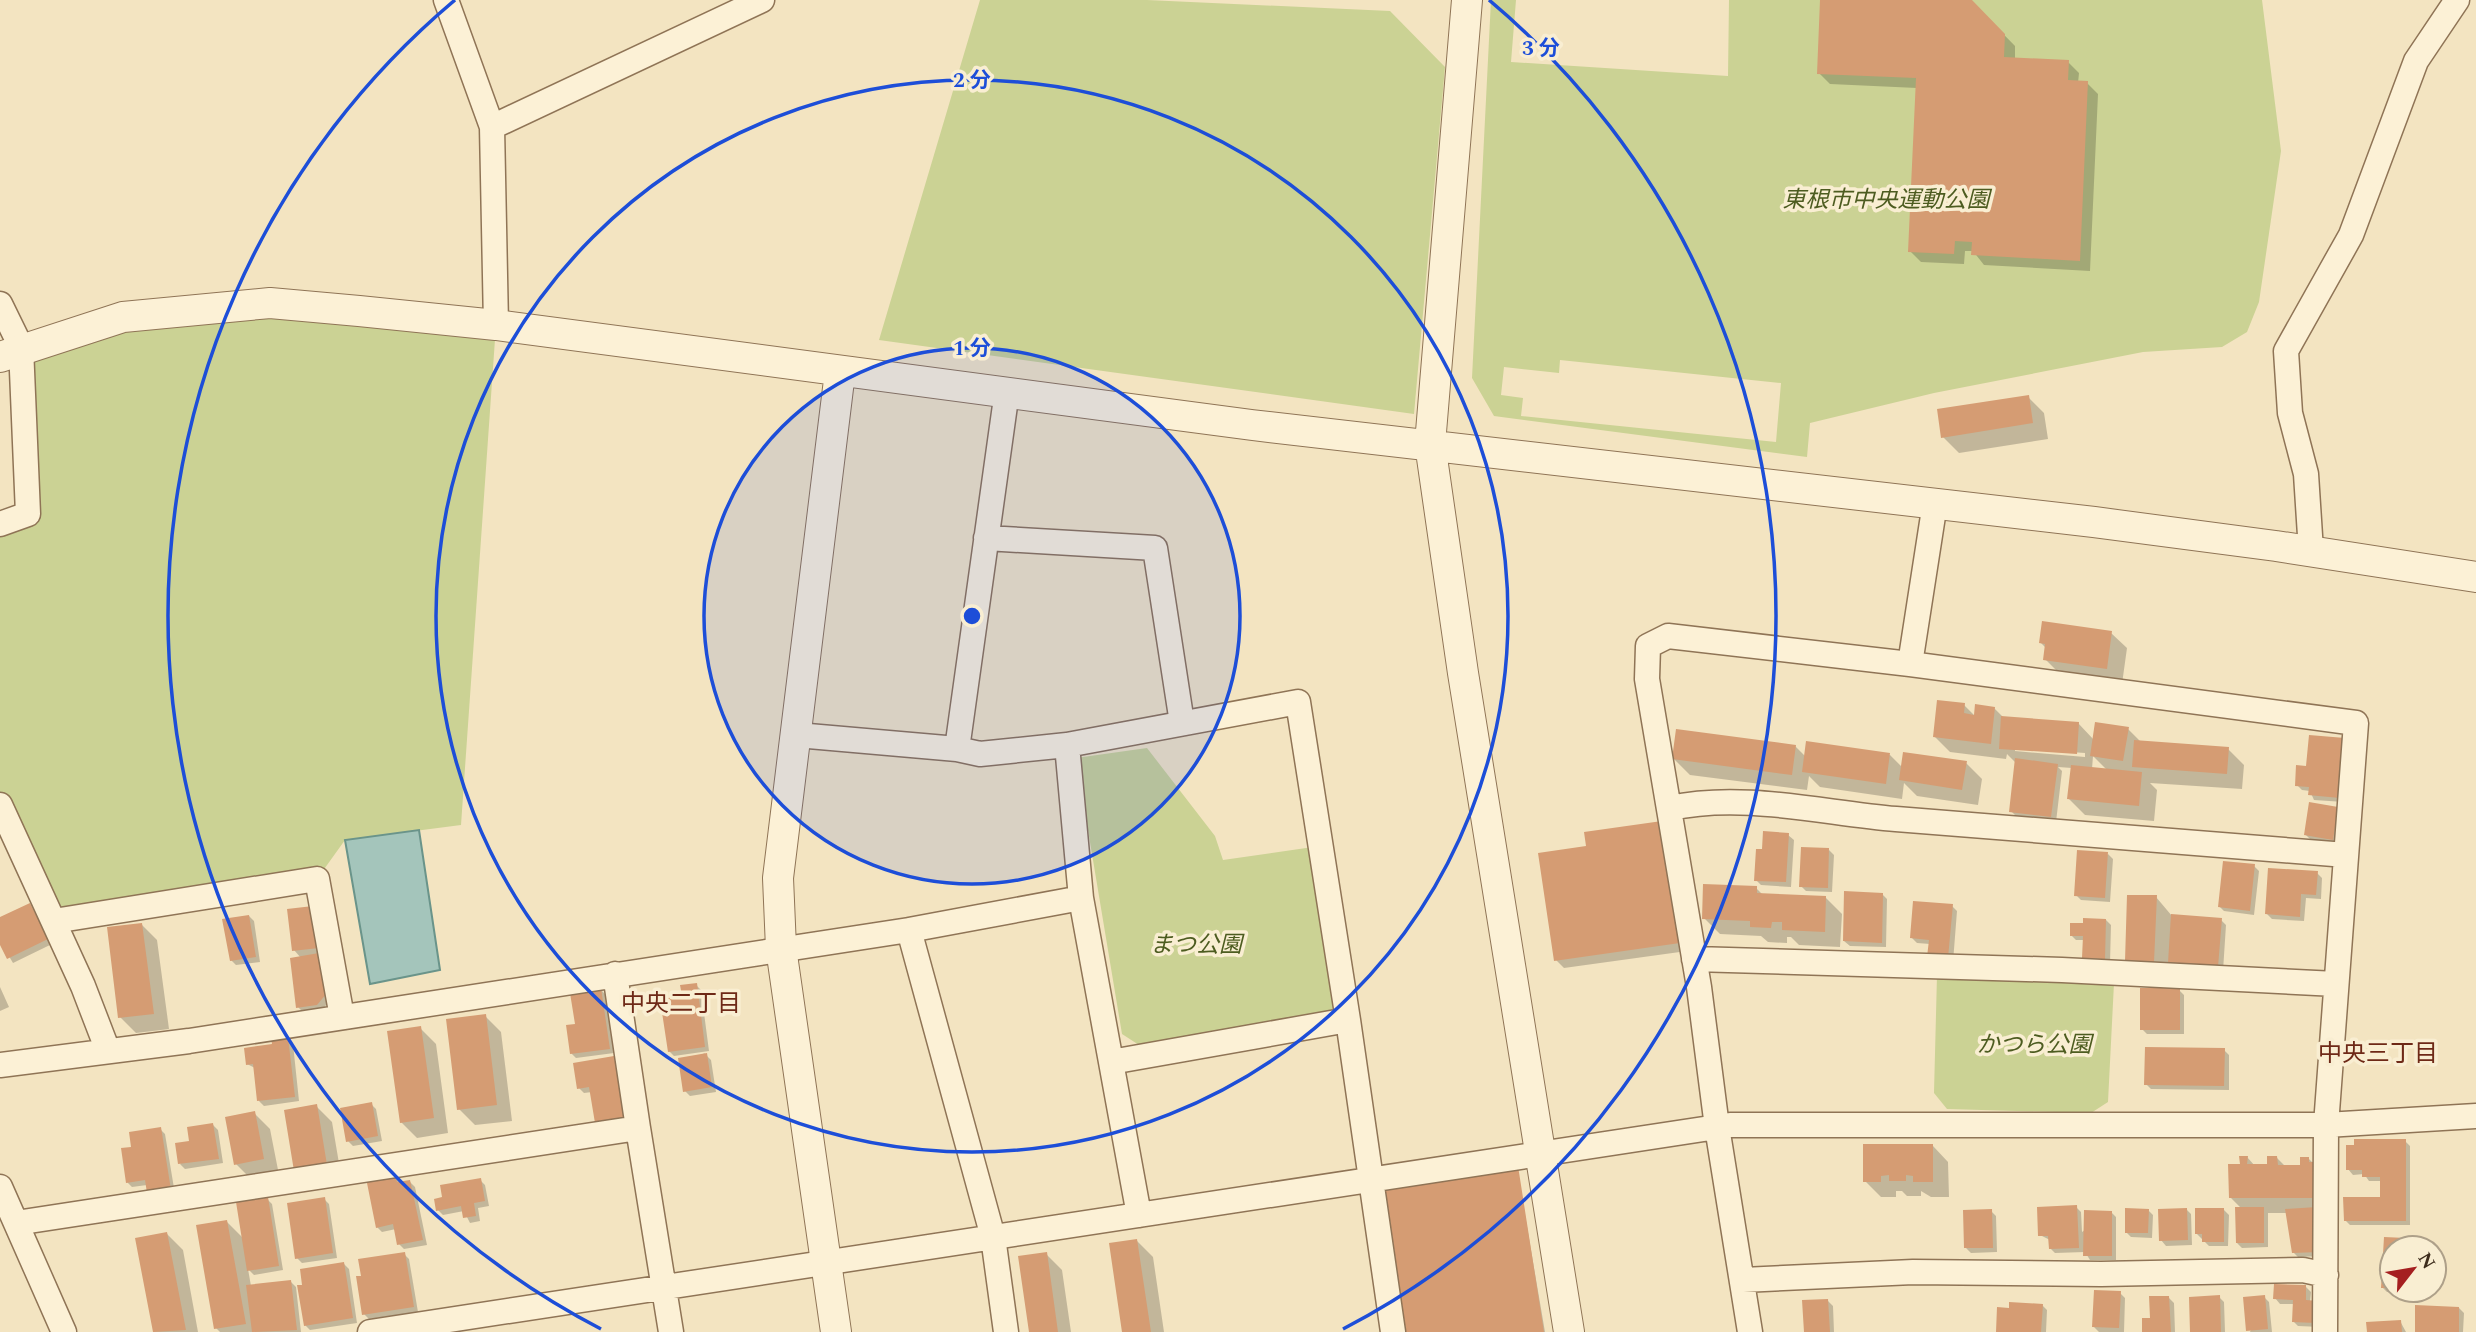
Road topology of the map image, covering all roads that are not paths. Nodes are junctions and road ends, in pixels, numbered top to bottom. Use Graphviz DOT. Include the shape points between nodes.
graph roads {
  1 [pos="446,0"];
  2 [pos="762,0"];
  3 [pos="1467,0"];
  4 [pos="2457,0"];
  5 [pos="492,127"];
  6 [pos="0,304"];
  7 [pos="496,325"];
  8 [pos="10,352"];
  9 [pos="840,372"];
  10 [pos="1007,391"];
  11 [pos="1430,444"];
  12 [pos="1935,503"];
  13 [pos="0,524"];
  14 [pos="986,538"];
  15 [pos="2311,551"];
  16 [pos="2476,577"];
  17 [pos="1910,664"];
  18 [pos="1182,723"];
  19 [pos="797,735"];
  20 [pos="1067,745"];
  21 [pos="957,749"];
  22 [pos="0,805"];
  23 [pos="1670,808"];
  24 [pos="2346,855"];
  25 [pos="1081,898"];
  26 [pos="54,921"];
  27 [pos="909,930"];
  28 [pos="781,948"];
  29 [pos="1694,959"];
  30 [pos="615,974"];
  31 [pos="2336,984"];
  32 [pos="342,1017"];
  33 [pos="1348,1020"];
  34 [pos="108,1051"];
  35 [pos="1111,1062"];
  36 [pos="0,1065"];
  37 [pos="2476,1116"];
  38 [pos="2326,1125"];
  39 [pos="1717,1127"];
  40 [pos="638,1128"];
  41 [pos="1542,1153"];
  42 [pos="1371,1179"];
  43 [pos="0,1187"];
  44 [pos="1139,1214"];
  45 [pos="16,1223"];
  46 [pos="993,1237"];
  47 [pos="826,1262"];
  48 [pos="2326,1275"];
  49 [pos="1743,1280"];
  50 [pos="665,1287"];
  51 [pos="64,1332"];
  52 [pos="370,1332"];
  53 [pos="671,1332"];
  54 [pos="836,1332"];
  55 [pos="1006,1332"];
  56 [pos="1393,1332"];
  57 [pos="1569,1332"];
  58 [pos="1750,1332"];
  59 [pos="2325,1332"];
  1 -- 5 [label="street"];
  2 -- 5 [label="street"];
  3 -- 11 [label="street"];
  4 -- 15 [label="street" via="2416,61 2351,235 2286,351 2290,413 2306,474"];
  5 -- 7 [label="street"];
  6 -- 8 [label="street"];
  7 -- 8 [label="street" via="270,303 123,317"];
  7 -- 9 [label="street"];
  8 -- 13 [label="street" via="27,514"];
  9 -- 10 [label="street"];
  9 -- 19 [label="street"];
  10 -- 11 [label="street"];
  10 -- 14 [label="street"];
  11 -- 12 [label="street"];
  11 -- 41 [label="street"];
  12 -- 15 [label="street"];
  12 -- 17 [label="street"];
  14 -- 18 [label="street" via="1155,548"];
  14 -- 21 [label="street"];
  15 -- 16 [label="street"];
  17 -- 23 [label="street" via="1668,636 1648,646 1647,679"];
  17 -- 24 [label="street" via="2356,723"];
  18 -- 20 [label="street"];
  18 -- 33 [label="street" via="1298,702"];
  19 -- 21 [label="street"];
  19 -- 28 [label="street" via="778,878"];
  20 -- 21 [label="street" via="980,754"];
  20 -- 25 [label="street"];
  22 -- 26 [label="street"];
  23 -- 24 [label="street" via="1757,804"];
  23 -- 29 [label="street"];
  24 -- 31 [label="street"];
  25 -- 27 [label="street"];
  25 -- 35 [label="street"];
  26 -- 32 [label="street" via="317,879"];
  26 -- 34 [label="street"];
  27 -- 28 [label="street"];
  27 -- 46 [label="street"];
  28 -- 30 [label="street"];
  28 -- 47 [label="street"];
  29 -- 31 [label="street"];
  29 -- 39 [label="street"];
  30 -- 32 [label="street"];
  30 -- 40 [label="street"];
  31 -- 38 [label="street"];
  32 -- 34 [label="street"];
  33 -- 35 [label="street"];
  33 -- 42 [label="street"];
  34 -- 36 [label="street"];
  35 -- 44 [label="street"];
  37 -- 38 [label="street"];
  38 -- 39 [label="street"];
  38 -- 48 [label="street"];
  39 -- 41 [label="street"];
  39 -- 49 [label="street"];
  40 -- 45 [label="street"];
  40 -- 50 [label="street"];
  41 -- 42 [label="street"];
  41 -- 57 [label="street"];
  42 -- 44 [label="street"];
  42 -- 56 [label="street"];
  43 -- 45 [label="street"];
  44 -- 46 [label="street"];
  45 -- 51 [label="street"];
  46 -- 47 [label="street"];
  46 -- 55 [label="street"];
  47 -- 50 [label="street"];
  47 -- 54 [label="street"];
  48 -- 49 [label="street" via="2303,1270 1913,1272"];
  48 -- 59 [label="street"];
  49 -- 58 [label="street"];
  50 -- 52 [label="street"];
  50 -- 53 [label="street"];
}
